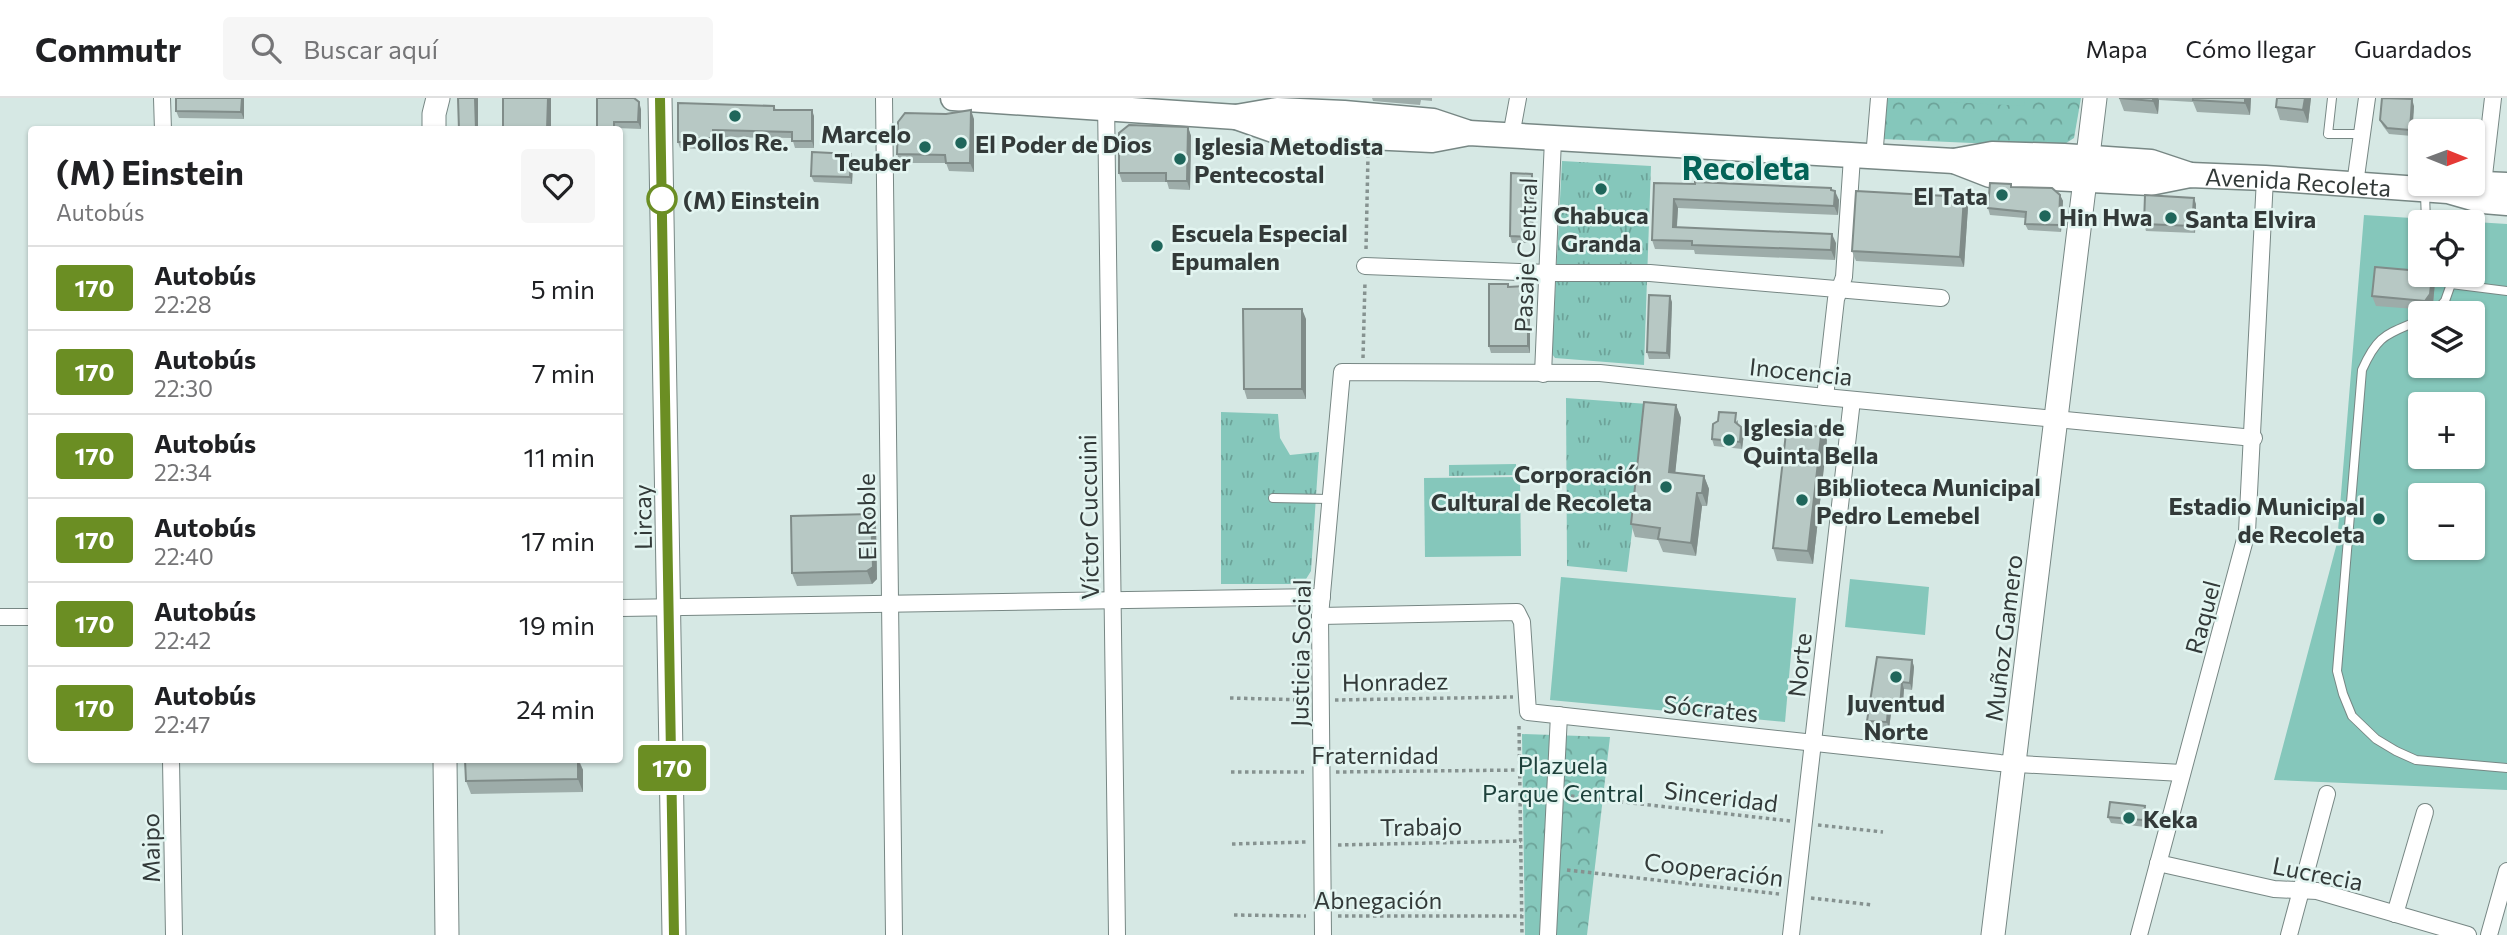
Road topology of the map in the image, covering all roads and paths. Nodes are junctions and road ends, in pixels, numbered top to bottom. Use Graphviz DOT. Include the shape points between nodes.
graph roads {
  1 [pos="162,98"];
  2 [pos="660,98"];
  3 [pos="884,98"];
  4 [pos="953,98"];
  5 [pos="1518,98"];
  6 [pos="1879,98"];
  7 [pos="2095,98"];
  8 [pos="2332,98"];
  9 [pos="2367,98"];
  10 [pos="2493,98"];
  11 [pos="1106,103"];
  12 [pos="1334,105"];
  13 [pos="1236,117"];
  14 [pos="163,126"];
  15 [pos="1469,133"];
  16 [pos="1306,134"];
  17 [pos="2362,134"];
  18 [pos="1511,136"];
  19 [pos="1369,138"];
  20 [pos="1553,139"];
  21 [pos="1863,157"];
  22 [pos="2086,168"];
  23 [pos="2265,178"];
  24 [pos="2356,184"];
  25 [pos="2495,185"];
  26 [pos="2408,188"];
  27 [pos="2462,196"];
  28 [pos="2507,203"];
  29 [pos="1365,266"];
  30 [pos="1547,273"];
  31 [pos="2479,287"];
  32 [pos="1840,288"];
  33 [pos="2507,290"];
  34 [pos="1941,298"];
  35 [pos="2408,325"];
  36 [pos="1342,372"];
  37 [pos="1363,372"];
  38 [pos="1543,374"];
  39 [pos="1825,397"];
  40 [pos="1852,400"];
  41 [pos="2056,419"];
  42 [pos="2253,438"];
  43 [pos="1273,498"];
  44 [pos="1330,499"];
  45 [pos="1322,597"];
  46 [pos="1112,599"];
  47 [pos="890,604"];
  48 [pos="669,607"];
  49 [pos="623,608"];
  50 [pos="1320,615"];
  51 [pos="0,617"];
  52 [pos="28,617"];
  53 [pos="1519,696"];
  54 [pos="1230,698"];
  55 [pos="1321,700"];
  56 [pos="1559,715"];
  57 [pos="1524,716"];
  58 [pos="1813,742"];
  59 [pos="171,763"];
  60 [pos="445,763"];
  61 [pos="2014,764"];
  62 [pos="2507,768"];
  63 [pos="1520,770"];
  64 [pos="1230,772"];
  65 [pos="1321,772"];
  66 [pos="2182,773"];
  67 [pos="1555,794"];
  68 [pos="2328,794"];
  69 [pos="2425,812"];
  70 [pos="1803,823"];
  71 [pos="1883,832"];
  72 [pos="1521,841"];
  73 [pos="1232,844"];
  74 [pos="1322,844"];
  75 [pos="2158,863"];
  76 [pos="1551,868"];
  77 [pos="2507,871"];
  78 [pos="2301,890"];
  79 [pos="1795,896"];
  80 [pos="1873,905"];
  81 [pos="2395,914"];
  82 [pos="1234,915"];
  83 [pos="1323,916"];
  84 [pos="1522,916"];
  85 [pos="174,935"];
  86 [pos="447,935"];
  87 [pos="674,935"];
  88 [pos="894,935"];
  89 [pos="1117,935"];
  90 [pos="1323,935"];
  91 [pos="1522,935"];
  92 [pos="1548,935"];
  93 [pos="1791,935"];
  94 [pos="1993,935"];
  95 [pos="2139,935"];
  96 [pos="2289,935"];
  97 [pos="2468,935"];
  98 [pos="2489,935"];
  1 -- 14 [label="street"];
  2 -- 48 [label="street, Lircay"];
  3 -- 47 [label="street, El Roble"];
  4 -- 11 [label="main road, Avenida Recoleta"];
  5 -- 18 [label="street"];
  6 -- 21 [label="street"];
  7 -- 22 [label="street, Muñoz Gamero"];
  8 -- 17 [label="lane" via="2328,134"];
  9 -- 17 [label="street"];
  10 -- 25 [label="street"];
  11 -- 13 [label="main road, Avenida Recoleta"];
  11 -- 46 [label="street, Víctor Cuccuini"];
  12 -- 13 [label="main road, Avenida Recoleta"];
  12 -- 15 [label="main road, Avenida Recoleta" via="1433,121"];
  12 -- 16 [label="street"];
  13 -- 16 [label="main road, Avenida Recoleta" via="1276,131"];
  15 -- 18 [label="main road, Avenida Recoleta"];
  15 -- 19 [label="main road, Avenida Recoleta" via="1432,139"];
  16 -- 19 [label="main road, Avenida Recoleta"];
  17 -- 24 [label="street"];
  18 -- 20 [label="main road, Avenida Recoleta"];
  19 -- 29 [label="path"];
  20 -- 21 [label="main road, Avenida Recoleta"];
  20 -- 30 [label="street, Pasaje Central"];
  21 -- 22 [label="main road, Avenida Recoleta" via="1954,161 1990,175"];
  21 -- 32 [label="street"];
  22 -- 23 [label="main road, Avenida Recoleta" via="2150,183 2190,175"];
  22 -- 41 [label="street, Muñoz Gamero"];
  23 -- 24 [label="main road, Avenida Recoleta"];
  23 -- 42 [label="street, Raquel"];
  24 -- 26 [label="main road, Avenida Recoleta"];
  27 -- 28 [label="main road, Avenida Recoleta"];
  29 -- 30 [label="street"];
  29 -- 37 [label="path"];
  30 -- 32 [label="street" via="1650,272"];
  30 -- 38 [label="street, Pasaje Central"];
  31 -- 33 [label="lane"];
  32 -- 34 [label="street"];
  32 -- 39 [label="street"];
  35 -- 62 [label="lane" via="2381,337 2361,370 2337,671 2352,716 2396,751 2416,760"];
  36 -- 37 [label="street, Inocencia"];
  36 -- 44 [label="street, Justicia Social"];
  37 -- 38 [label="street, Inocencia"];
  38 -- 39 [label="street, Inocencia" via="1618,374"];
  39 -- 40 [label="street, Inocencia"];
  40 -- 41 [label="street, Inocencia"];
  40 -- 58 [label="street, Norte"];
  41 -- 42 [label="street, Inocencia"];
  41 -- 61 [label="street, Muñoz Gamero"];
  42 -- 66 [label="street, Raquel" via="2245,546"];
  43 -- 44 [label="lane"];
  44 -- 45 [label="street, Justicia Social"];
  45 -- 46 [label="street"];
  45 -- 50 [label="street, Justicia Social"];
  46 -- 47 [label="street"];
  46 -- 89 [label="street, Víctor Cuccuini"];
  47 -- 48 [label="street"];
  47 -- 88 [label="street, El Roble"];
  48 -- 49 [label="street"];
  48 -- 87 [label="street, Lircay"];
  50 -- 55 [label="street, Justicia Social"];
  50 -- 57 [label="street" via="1517,612"];
  51 -- 52 [label="street"];
  53 -- 55 [label="path, Honradez"];
  54 -- 55 [label="path, Honradez"];
  55 -- 65 [label="street, Justicia Social"];
  56 -- 57 [label="street, Sócrates"];
  56 -- 58 [label="street, Sócrates"];
  56 -- 67 [label="street"];
  57 -- 63 [label="path"];
  58 -- 61 [label="street, Sócrates"];
  58 -- 70 [label="street, Norte"];
  59 -- 85 [label="street, Maipo"];
  60 -- 86 [label="street"];
  61 -- 66 [label="street"];
  61 -- 94 [label="street, Muñoz Gamero"];
  63 -- 65 [label="path, Fraternidad"];
  63 -- 72 [label="path"];
  64 -- 65 [label="path, Fraternidad"];
  65 -- 74 [label="street, Justicia Social"];
  66 -- 75 [label="street, Raquel"];
  67 -- 70 [label="path, Sinceridad"];
  67 -- 76 [label="street"];
  68 -- 78 [label="street"];
  69 -- 81 [label="street"];
  70 -- 71 [label="path, Sinceridad"];
  70 -- 79 [label="street, Norte"];
  72 -- 74 [label="path, Trabajo"];
  72 -- 84 [label="path"];
  73 -- 74 [label="path, Trabajo"];
  74 -- 83 [label="street, Justicia Social"];
  75 -- 78 [label="street, Lucrecia" via="2274,889"];
  75 -- 95 [label="street, Raquel"];
  76 -- 79 [label="path, Cooperación"];
  76 -- 92 [label="street"];
  77 -- 98 [label="street"];
  78 -- 81 [label="street, Lucrecia"];
  78 -- 96 [label="street"];
  79 -- 80 [label="path, Cooperación"];
  79 -- 93 [label="street, Norte"];
  81 -- 97 [label="street, Lucrecia"];
  82 -- 83 [label="path, Abnegación"];
  83 -- 84 [label="path, Abnegación"];
  83 -- 90 [label="street, Justicia Social"];
  84 -- 91 [label="path"];
}
